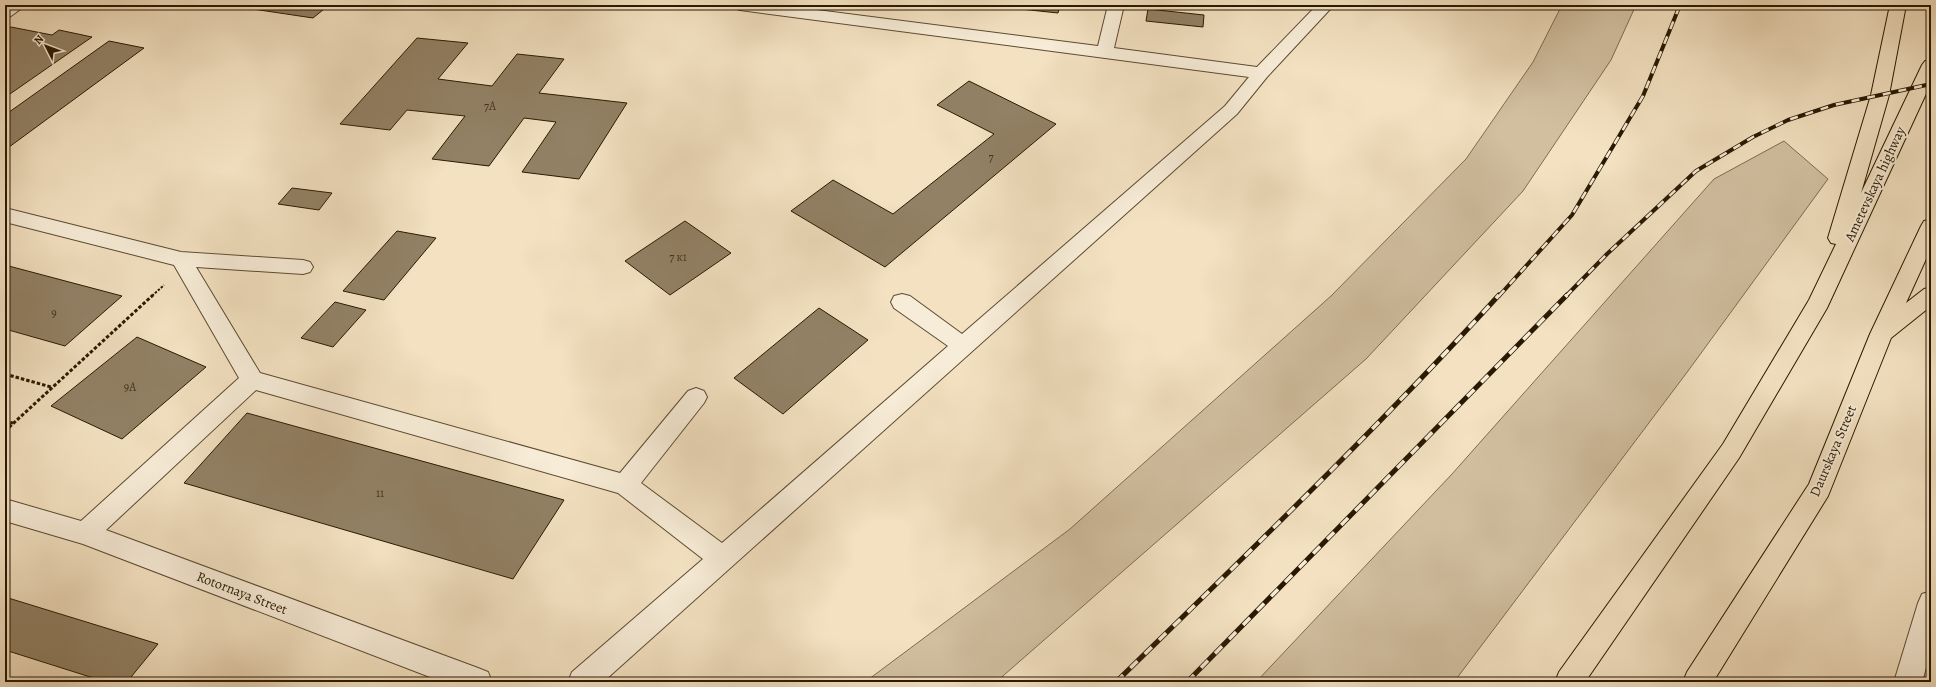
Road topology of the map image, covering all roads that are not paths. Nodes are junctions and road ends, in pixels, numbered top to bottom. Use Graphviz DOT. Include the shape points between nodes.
graph roads {
  1 [pos="18,5"];
  2 [pos="740,5"];
  3 [pos="1116,5"];
  4 [pos="1326,5"];
  5 [pos="1898,5"];
  6 [pos="5,13"];
  7 [pos="1105,52"];
  8 [pos="1931,65"];
  9 [pos="1261,74"];
  10 [pos="5,215"];
  11 [pos="1931,226"];
  12 [pos="183,262"];
  13 [pos="303,267"];
  14 [pos="1931,295"];
  15 [pos="902,302"];
  16 [pos="1819,302"];
  17 [pos="1881,334"];
  18 [pos="963,346"];
  19 [pos="252,380"];
  20 [pos="696,397"];
  21 [pos="625,485"];
  22 [pos="5,510"];
  23 [pos="85,533"];
  24 [pos="722,558"];
  25 [pos="1931,603"];
  26 [pos="478,682"];
  27 [pos="582,682"];
  28 [pos="1569,682"];
  29 [pos="1697,682"];
  30 [pos="1908,682"];
  1 -- 6 [label="street"];
  2 -- 7 [label="street"];
  3 -- 7 [label="street"];
  4 -- 9 [label="street"];
  5 -- 16 [label="main road" via="1880,94"];
  7 -- 9 [label="street"];
  8 -- 16 [label="main road, Ametevskaya highway"];
  9 -- 18 [label="street" via="1231,110"];
  10 -- 12 [label="street"];
  11 -- 17 [label="main road, Daurskaya Street"];
  12 -- 13 [label="street"];
  12 -- 19 [label="street"];
  14 -- 17 [label="main road"];
  15 -- 18 [label="street"];
  16 -- 28 [label="main road" via="1732,451"];
  17 -- 29 [label="main road, Daurskaya Street" via="1819,490"];
  18 -- 24 [label="street"];
  19 -- 21 [label="street"];
  19 -- 23 [label="street"];
  20 -- 21 [label="street"];
  21 -- 24 [label="street"];
  22 -- 23 [label="street, Rotornaya Street"];
  23 -- 26 [label="street, Rotornaya Street"];
  24 -- 27 [label="street"];
  25 -- 30 [label="street"];
}
